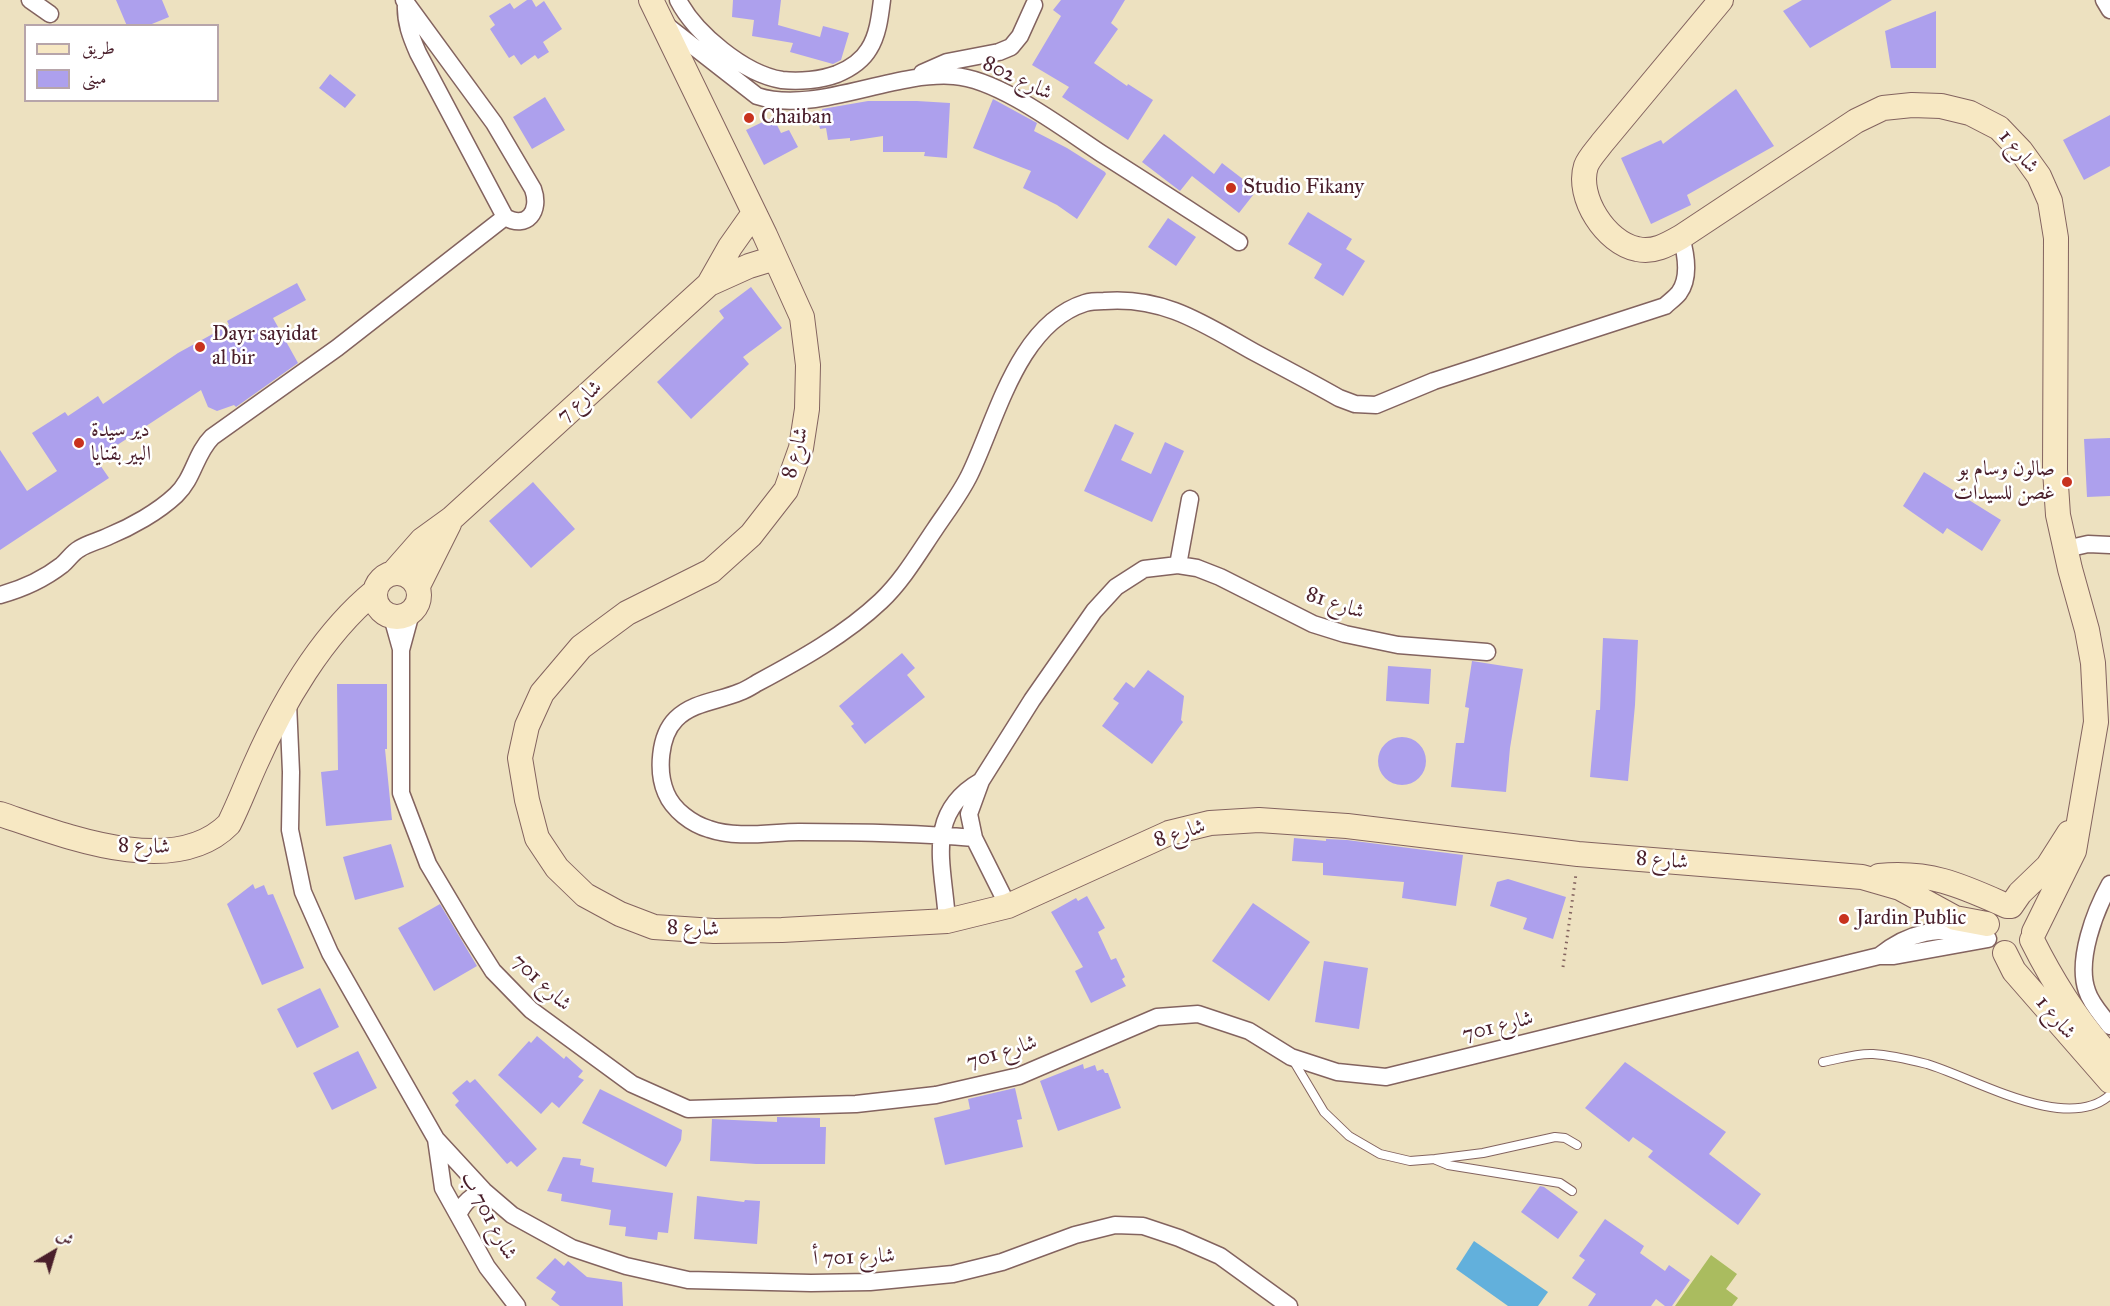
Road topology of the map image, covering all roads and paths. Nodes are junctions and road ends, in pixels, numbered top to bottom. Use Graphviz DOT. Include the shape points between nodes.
graph roads {
  1 [pos="30,0"];
  2 [pos="678,0"];
  3 [pos="882,0"];
  4 [pos="1721,0"];
  5 [pos="2104,0"];
  6 [pos="405,2"];
  7 [pos="1034,5"];
  8 [pos="656,10"];
  9 [pos="2110,10"];
  10 [pos="50,14"];
  11 [pos="910,78"];
  12 [pos="754,213"];
  13 [pos="505,217"];
  14 [pos="1681,237"];
  15 [pos="1239,242"];
  16 [pos="775,258"];
  17 [pos="709,284"];
  18 [pos="1190,499"];
  19 [pos="451,519"];
  20 [pos="2110,545"];
  21 [pos="2066,549"];
  22 [pos="1178,565"];
  23 [pos="393,573"];
  24 [pos="418,586"];
  25 [pos="0,595"];
  26 [pos="390,609"];
  27 [pos="1487,652"];
  28 [pos="288,702"];
  29 [pos="981,781"];
  30 [pos="0,814"];
  31 [pos="2078,822"];
  32 [pos="940,835"];
  33 [pos="974,838"];
  34 [pos="1578,854"];
  35 [pos="1862,877"];
  36 [pos="2110,884"];
  37 [pos="1008,906"];
  38 [pos="2009,906"];
  39 [pos="947,921"];
  40 [pos="2033,936"];
  41 [pos="1991,937"];
  42 [pos="1563,967"];
  43 [pos="2110,1026"];
  44 [pos="1292,1057"];
  45 [pos="2110,1057"];
  46 [pos="1823,1062"];
  47 [pos="2110,1081"];
  48 [pos="2110,1095"];
  49 [pos="436,1139"];
  50 [pos="1577,1144"];
  51 [pos="1435,1159"];
  52 [pos="484,1191"];
  53 [pos="1572,1191"];
  54 [pos="458,1215"];
  55 [pos="517,1306"];
  56 [pos="1289,1306"];
  1 -- 10 [label="street"];
  2 -- 3 [label="street" via="690,20 729,55 782,80 827,77 859,61 879,25"];
  4 -- 14 [label="street, شارع 1" via="1586,166 1585,193 1592,211 1621,243 1647,250"];
  5 -- 9 [label="street"];
  6 -- 13 [label="street" via="405,15 418,53"];
  6 -- 13 [label="street" via="494,123 533,189 537,204 531,215 521,221"];
  7 -- 11 [label="street" via="1011,47 947,62"];
  8 -- 11 [label="street, شارع 802" via="757,96 773,101 827,96"];
  8 -- 12 [label="street, شارع 8"];
  11 -- 15 [label="street, شارع 802" via="954,76 1001,92"];
  12 -- 16 [label="street, شارع 8"];
  12 -- 17 [label="street"];
  13 -- 25 [label="street" via="345,342 212,437 176,496 111,536 76,551 44,576"];
  14 -- 21 [label="street, شارع 1" via="1856,120 1883,108 1941,106 1970,113 2000,128 2039,176 2050,201 2056,238 2055,470 2058,515"];
  14 -- 32 [label="street" via="1684,282 1679,294 1665,306 1434,381 1376,405 1339,398 1192,316 1152,303 1121,299 1086,302 1059,315 1029,347 969,477 892,590 833,638 777,674 742,692 686,711 665,735 661,770 666,794 691,821 711,830 730,834 796,831"];
  16 -- 17 [label="street"];
  16 -- 39 [label="street, شارع 8" via="802,317 808,365 801,448 786,490 751,535 711,571 627,614 581,647 542,693 527,726 520,758 527,800 537,838 557,868 585,895 654,927 771,930"];
  17 -- 19 [label="street, شارع 7"];
  18 -- 22 [label="street"];
  19 -- 23 [label="street, شارع 7" via="422,540"];
  19 -- 24 [label="street, شارع 7"];
  20 -- 21 [label="street"];
  21 -- 31 [label="street, شارع 1" via="2087,630 2096,696 2093,749"];
  22 -- 27 [label="street, شارع 81" via="1220,577 1313,624 1345,634 1398,645"];
  22 -- 29 [label="street, شارع 81" via="1144,569 1116,587 1094,611"];
  23 -- 24 [label="street" via="403,573"];
  23 -- 26 [label="street" via="377,583"];
  24 -- 26 [label="street" via="417,605"];
  26 -- 28 [label="street, شارع 8" via="346,620 321,650"];
  26 -- 44 [label="street, شارع 701" via="401,650 401,793 428,864 493,971 531,1010 632,1084 688,1109 856,1104 936,1095 1019,1076 1157,1017 1198,1014 1249,1031"];
  28 -- 30 [label="street, شارع 8" via="229,824 206,841 153,851 87,843"];
  28 -- 49 [label="street" via="290,830 303,892 330,953"];
  29 -- 32 [label="street, شارع 81" via="955,801"];
  29 -- 33 [label="street, شارع 81" via="969,814"];
  31 -- 38 [label="street, شارع 1" via="2048,866"];
  31 -- 40 [label="street, شارع 1" via="2070,861"];
  32 -- 33 [label="street"];
  32 -- 39 [label="street, شارع 81"];
  33 -- 37 [label="street, شارع 81"];
  34 -- 35 [label="street, شارع 8"];
  34 -- 37 [label="street, شارع 8" via="1347,826 1259,820 1210,823 1169,833"];
  34 -- 42 [label="path"];
  35 -- 38 [label="street, شارع 8" via="1903,874 1934,878"];
  35 -- 41 [label="street, شارع 8" via="1900,888"];
  36 -- 43 [label="street" via="2091,925 2084,972 2086,990"];
  37 -- 39 [label="street, شارع 8"];
  38 -- 40 [label="street" via="2025,912 2033,924"];
  38 -- 41 [label="street" via="1994,912"];
  40 -- 41 [label="street" via="2021,951 2013,954"];
  40 -- 45 [label="street, شارع 1" via="2061,993"];
  41 -- 44 [label="street, شارع 701" via="1940,929 1928,931 1891,946 1879,956 1386,1077 1337,1072"];
  41 -- 47 [label="street, شارع 1" via="2014,971"];
  44 -- 51 [label="lane" via="1324,1112 1349,1136 1380,1154 1410,1161"];
  46 -- 48 [label="lane" via="1872,1054 1927,1064 2001,1094 2047,1106 2085,1109"];
  49 -- 52 [label="street, شارع 701 أ"];
  49 -- 54 [label="street, شارع 701 ب" via="443,1188"];
  50 -- 51 [label="lane" via="1555,1137"];
  51 -- 53 [label="lane" via="1448,1165 1560,1184"];
  52 -- 54 [label="street" via="472,1195"];
  52 -- 56 [label="street, شارع 701 أ" via="512,1215 572,1248 688,1280 870,1282 953,1274 1114,1225 1143,1226 1220,1256"];
  54 -- 55 [label="street, شارع 701 ب" via="487,1267"];
}
